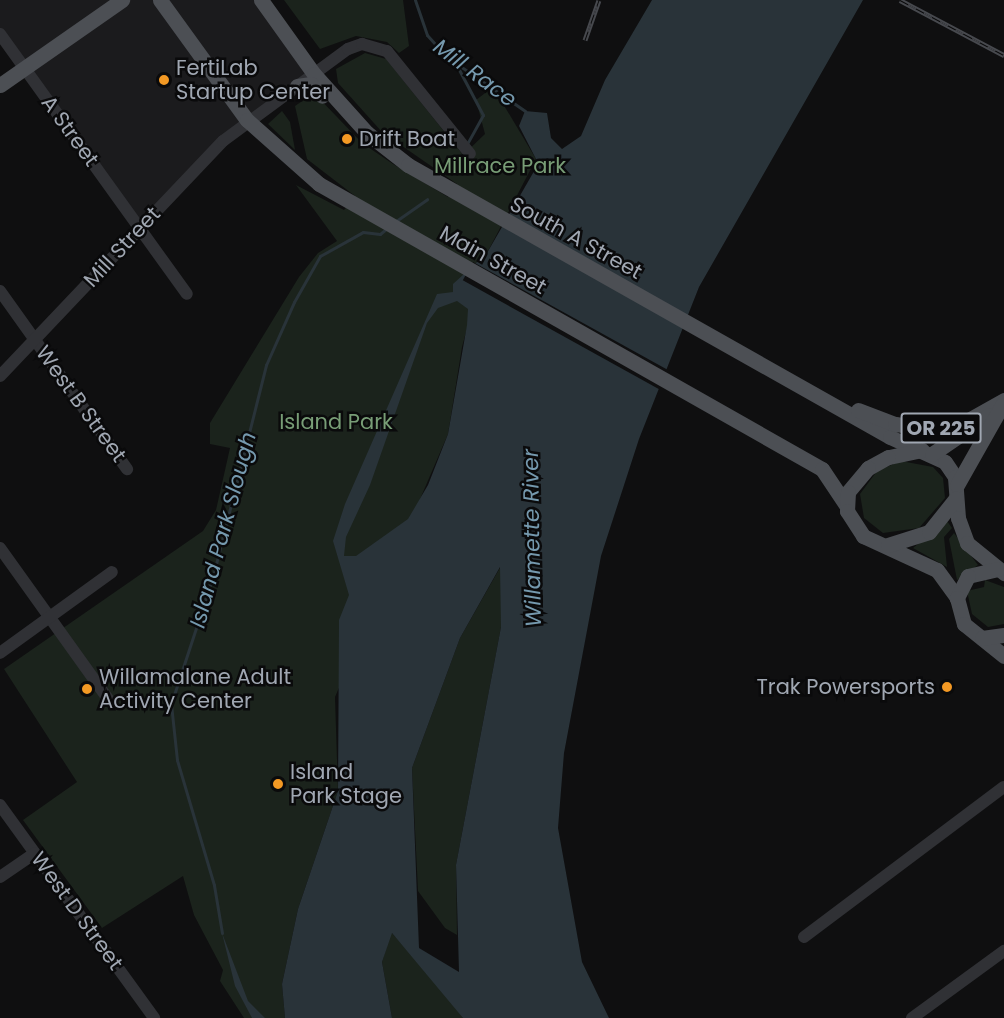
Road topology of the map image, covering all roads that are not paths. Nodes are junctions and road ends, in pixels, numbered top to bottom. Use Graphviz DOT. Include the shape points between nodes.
graph roads {
  1 [pos="122,0"];
  2 [pos="160,0"];
  3 [pos="261,0"];
  4 [pos="0,34"];
  5 [pos="24,68"];
  6 [pos="314,74"];
  7 [pos="0,85"];
  8 [pos="297,86"];
  9 [pos="247,120"];
  10 [pos="470,154"];
  11 [pos="408,165"];
  12 [pos="139,228"];
  13 [pos="0,291"];
  14 [pos="187,294"];
  15 [pos="34,340"];
  16 [pos="0,376"];
  17 [pos="812,393"];
  18 [pos="1004,401"];
  19 [pos="927,452"];
  20 [pos="127,469"];
  21 [pos="956,492"];
  22 [pos="846,505"];
  23 [pos="885,546"];
  24 [pos="0,548"];
  25 [pos="1001,571"];
  26 [pos="112,572"];
  27 [pos="957,598"];
  28 [pos="50,617"];
  29 [pos="1004,635"];
  30 [pos="982,638"];
  31 [pos="0,654"];
  32 [pos="1004,656"];
  33 [pos="108,699"];
  34 [pos="1004,787"];
  35 [pos="0,805"];
  36 [pos="35,853"];
  37 [pos="0,877"];
  38 [pos="804,937"];
  39 [pos="1004,951"];
  40 [pos="154,1018"];
  41 [pos="912,1018"];
  1 -- 5 [label="main road"];
  2 -- 9 [label="main road, Main Street"];
  3 -- 6 [label="main road, South A Street"];
  4 -- 5 [label="street, A Street"];
  5 -- 7 [label="main road"];
  5 -- 12 [label="street, A Street"];
  6 -- 8 [label="street, Mill Street"];
  6 -- 10 [label="street, Mill Street" via="348,49 380,47 399,62"];
  6 -- 11 [label="main road, South A Street" via="367,133"];
  8 -- 9 [label="street, Mill Street"];
  8 -- 11 [label="main road" via="311,84 358,134"];
  9 -- 12 [label="street, Mill Street"];
  9 -- 22 [label="main road, Main Street" via="294,165 348,204 797,455 832,478"];
  11 -- 17 [label="main road, South A Street"];
  12 -- 14 [label="street, A Street"];
  12 -- 15 [label="street, Mill Street"];
  13 -- 15 [label="street, West B Street"];
  15 -- 16 [label="street, Mill Street"];
  15 -- 20 [label="street, West B Street"];
  17 -- 18 [label="main road, OR 225" via="885,421 928,429 963,423"];
  17 -- 19 [label="main road, South A Street"];
  18 -- 19 [label="main road, OR 225" via="966,435"];
  18 -- 21 [label="main road, OR 225"];
  19 -- 21 [label="main road" via="951,469"];
  19 -- 22 [label="main road" via="888,457 868,468 852,486"];
  21 -- 23 [label="main road" via="929,531"];
  21 -- 25 [label="main road" via="967,543"];
  22 -- 23 [label="main road" via="857,532"];
  23 -- 27 [label="main road" via="931,565"];
  24 -- 28 [label="street"];
  25 -- 27 [label="main road" via="968,576"];
  26 -- 28 [label="street"];
  27 -- 30 [label="main road" via="964,624"];
  28 -- 31 [label="street"];
  28 -- 33 [label="street"];
  29 -- 30 [label="main road"];
  30 -- 32 [label="main road"];
  34 -- 38 [label="street"];
  35 -- 36 [label="street, West D Street"];
  36 -- 37 [label="street"];
  36 -- 40 [label="street, West D Street"];
  39 -- 41 [label="street"];
}
